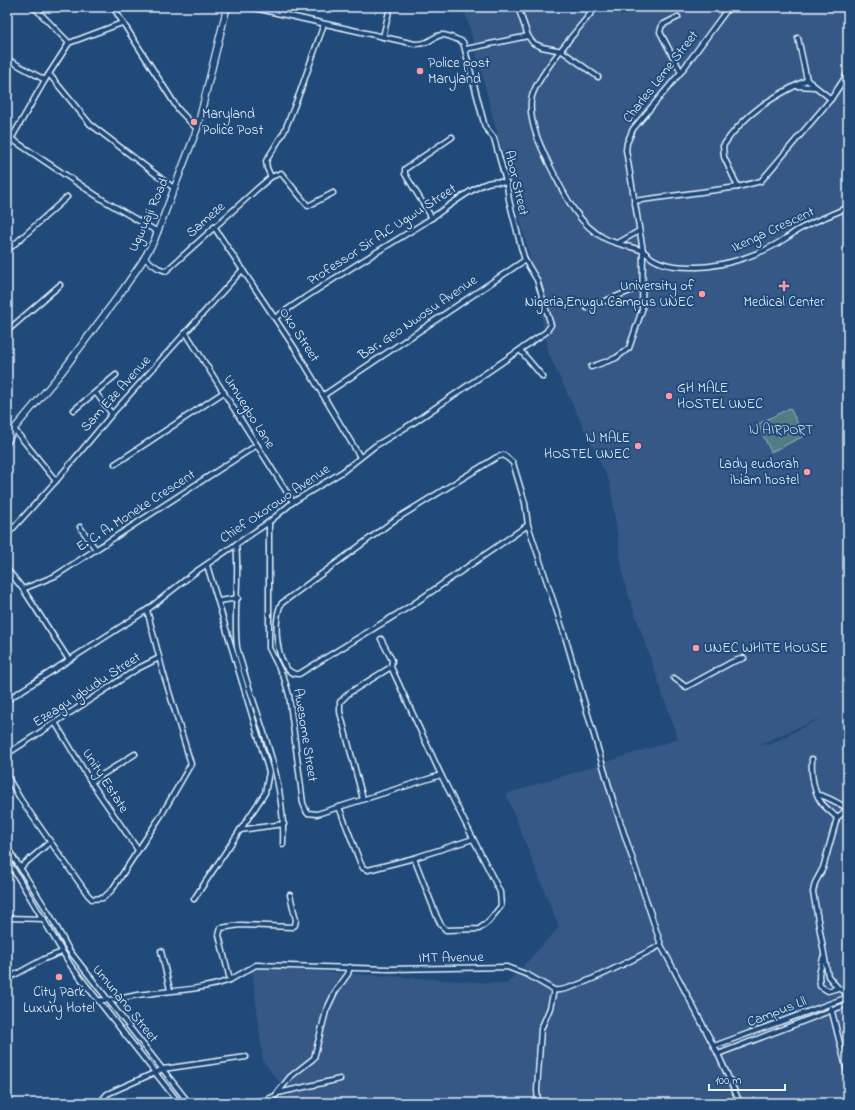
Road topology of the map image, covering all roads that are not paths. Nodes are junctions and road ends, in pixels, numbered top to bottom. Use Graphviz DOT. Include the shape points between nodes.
graph roads {
  1 [pos="34,7"];
  2 [pos="227,7"];
  3 [pos="250,7"];
  4 [pos="390,7"];
  5 [pos="518,7"];
  6 [pos="596,7"];
  7 [pos="729,7"];
  8 [pos="116,8"];
  9 [pos="678,17"];
  10 [pos="122,23"];
  11 [pos="324,24"];
  12 [pos="383,36"];
  13 [pos="528,36"];
  14 [pos="798,38"];
  15 [pos="70,43"];
  16 [pos="466,48"];
  17 [pos="562,51"];
  18 [pos="7,59"];
  19 [pos="681,72"];
  20 [pos="848,73"];
  21 [pos="49,74"];
  22 [pos="598,77"];
  23 [pos="45,80"];
  24 [pos="807,80"];
  25 [pos="795,86"];
  26 [pos="816,87"];
  27 [pos="831,99"];
  28 [pos="197,129"];
  29 [pos="7,136"];
  30 [pos="452,137"];
  31 [pos="12,140"];
  32 [pos="7,146"];
  33 [pos="271,178"];
  34 [pos="506,184"];
  35 [pos="738,187"];
  36 [pos="175,189"];
  37 [pos="333,193"];
  38 [pos="67,197"];
  39 [pos="634,201"];
  40 [pos="848,207"];
  41 [pos="432,218"];
  42 [pos="214,227"];
  43 [pos="639,231"];
  44 [pos="158,232"];
  45 [pos="618,243"];
  46 [pos="7,251"];
  47 [pos="643,251"];
  48 [pos="144,258"];
  49 [pos="525,260"];
  50 [pos="243,269"];
  51 [pos="60,285"];
  52 [pos="643,286"];
  53 [pos="587,308"];
  54 [pos="275,318"];
  55 [pos="551,323"];
  56 [pos="7,331"];
  57 [pos="186,333"];
  58 [pos="520,350"];
  59 [pos="591,367"];
  60 [pos="116,375"];
  61 [pos="543,377"];
  62 [pos="224,392"];
  63 [pos="96,393"];
  64 [pos="324,395"];
  65 [pos="74,410"];
  66 [pos="112,414"];
  67 [pos="14,429"];
  68 [pos="7,440"];
  69 [pos="258,445"];
  70 [pos="360,457"];
  71 [pos="115,464"];
  72 [pos="56,481"];
  73 [pos="293,502"];
  74 [pos="269,522"];
  75 [pos="528,525"];
  76 [pos="80,527"];
  77 [pos="7,535"];
  78 [pos="236,544"];
  79 [pos="95,548"];
  80 [pos="207,565"];
  81 [pos="7,569"];
  82 [pos="22,589"];
  83 [pos="238,598"];
  84 [pos="219,601"];
  85 [pos="147,610"];
  86 [pos="381,639"];
  87 [pos="159,658"];
  88 [pos="744,658"];
  89 [pos="69,660"];
  90 [pos="391,667"];
  91 [pos="674,678"];
  92 [pos="7,700"];
  93 [pos="56,724"];
  94 [pos="7,754"];
  95 [pos="135,754"];
  96 [pos="812,759"];
  97 [pos="441,775"];
  98 [pos="7,776"];
  99 [pos="91,782"];
  100 [pos="818,795"];
  101 [pos="363,799"];
  102 [pos="339,807"];
  103 [pos="848,808"];
  104 [pos="837,818"];
  105 [pos="284,824"];
  106 [pos="240,830"];
  107 [pos="473,839"];
  108 [pos="50,842"];
  109 [pos="283,844"];
  110 [pos="7,847"];
  111 [pos="138,850"];
  112 [pos="414,858"];
  113 [pos="7,859"];
  114 [pos="20,867"];
  115 [pos="290,896"];
  116 [pos="194,899"];
  117 [pos="7,918"];
  118 [pos="44,919"];
  119 [pos="661,945"];
  120 [pos="161,951"];
  121 [pos="62,952"];
  122 [pos="824,956"];
  123 [pos="350,967"];
  124 [pos="7,979"];
  125 [pos="230,980"];
  126 [pos="838,988"];
  127 [pos="170,990"];
  128 [pos="554,990"];
  129 [pos="848,994"];
  130 [pos="848,997"];
  131 [pos="98,1000"];
  132 [pos="108,1001"];
  133 [pos="830,1004"];
  134 [pos="848,1004"];
  135 [pos="831,1010"];
  136 [pos="714,1046"];
  137 [pos="718,1054"];
  138 [pos="246,1057"];
  139 [pos="162,1069"];
  140 [pos="156,1072"];
  141 [pos="848,1075"];
  142 [pos="340,1079"];
  143 [pos="278,1093"];
  144 [pos="103,1101"];
  145 [pos="179,1103"];
  146 [pos="189,1103"];
  147 [pos="243,1103"];
  148 [pos="538,1103"];
  149 [pos="740,1103"];
  1 -- 15 [label="street"];
  2 -- 28 [label="main road, Ugwuaji Road"];
  3 -- 11 [label="street"];
  4 -- 12 [label="street"];
  5 -- 13 [label="street"];
  6 -- 17 [label="street, Ikenga Crescent"];
  7 -- 19 [label="street, Charles Leme Street"];
  8 -- 10 [label="street"];
  9 -- 19 [label="street" via="662,25 660,32"];
  10 -- 15 [label="street"];
  10 -- 28 [label="street" via="178,109"];
  11 -- 12 [label="street"];
  11 -- 33 [label="street" via="284,132 266,161"];
  12 -- 16 [label="street" via="406,43 424,44 446,35 463,42"];
  13 -- 16 [label="street"];
  13 -- 17 [label="street" via="539,46"];
  14 -- 24 [label="street"];
  15 -- 21 [label="street"];
  16 -- 34 [label="street, Abor Street" via="485,128 494,138"];
  17 -- 22 [label="street"];
  17 -- 45 [label="street, Ikenga Crescent" via="534,90 531,101 533,126 542,149 577,214 597,234"];
  18 -- 23 [label="street"];
  19 -- 39 [label="street, Charles Leme Street" via="633,129 627,143"];
  20 -- 27 [label="street"];
  21 -- 23 [label="street"];
  21 -- 36 [label="street" via="90,124"];
  23 -- 31 [label="street"];
  24 -- 25 [label="street"];
  24 -- 26 [label="street"];
  25 -- 26 [label="street"];
  25 -- 35 [label="street" via="756,109 738,126 723,146 724,157"];
  26 -- 27 [label="street"];
  27 -- 35 [label="street" via="761,181"];
  28 -- 36 [label="main road, Ugwuaji Road"];
  29 -- 31 [label="street"];
  30 -- 41 [label="street" via="405,169 405,174"];
  31 -- 32 [label="street"];
  31 -- 44 [label="street" via="103,200"];
  33 -- 37 [label="street, Sameze" via="281,173 308,206"];
  33 -- 42 [label="street, Sameze"];
  34 -- 41 [label="street, Professor Sir A.C Ugwu Street" via="496,181 483,184"];
  34 -- 49 [label="street, Abor Street"];
  35 -- 39 [label="street"];
  36 -- 44 [label="main road, Ugwuaji Road"];
  38 -- 46 [label="street"];
  39 -- 43 [label="street, Charles Leme Street"];
  40 -- 47 [label="street, Ikenga Crescent" via="799,229 786,239 720,265 696,267 665,264 652,259"];
  41 -- 54 [label="street, Professor Sir A.C Ugwu Street"];
  42 -- 48 [label="street, Sameze" via="166,270 158,268"];
  42 -- 50 [label="street, Oko Street"];
  43 -- 45 [label="street"];
  43 -- 47 [label="street, Charles Leme Street"];
  44 -- 48 [label="main road, Ugwuaji Road"];
  45 -- 47 [label="street, Ikenga Crescent"];
  47 -- 52 [label="street, Charles Leme Street"];
  48 -- 67 [label="main road, Ugwuaji Road" via="62,373"];
  49 -- 55 [label="street, Abor Street" via="537,280"];
  49 -- 64 [label="street, Bar. Geo Nwosu Avenue"];
  50 -- 54 [label="street, Oko Street"];
  50 -- 57 [label="street, Sam Eze Avenue"];
  51 -- 56 [label="street"];
  52 -- 53 [label="street"];
  52 -- 59 [label="street, Charles Leme Street" via="642,310 629,348 616,358"];
  54 -- 64 [label="street, Oko Street"];
  55 -- 58 [label="street, Chief Okorowo Avenue" via="546,332"];
  57 -- 62 [label="street, Umuegbo Lane"];
  57 -- 66 [label="street, Sam Eze Avenue"];
  58 -- 61 [label="street"];
  58 -- 70 [label="street, Chief Okorowo Avenue"];
  60 -- 63 [label="street"];
  62 -- 69 [label="street, Umuegbo Lane"];
  62 -- 71 [label="street"];
  63 -- 65 [label="street"];
  63 -- 66 [label="street"];
  64 -- 70 [label="street, Oko Street"];
  66 -- 72 [label="street, Sam Eze Avenue"];
  67 -- 68 [label="main road, Ugwuaji Road"];
  67 -- 72 [label="street"];
  69 -- 73 [label="street, Umuegbo Lane"];
  69 -- 79 [label="street, E. C. A. Moneke Crescent" via="148,517"];
  70 -- 73 [label="street, Chief Okorowo Avenue" via="342,472"];
  72 -- 77 [label="street, Sam Eze Avenue"];
  73 -- 74 [label="street, Chief Okorowo Avenue"];
  74 -- 78 [label="street, Chief Okorowo Avenue"];
  74 -- 102 [label="street, Awesome Street" via="269,648 290,695 304,809 311,814"];
  75 -- 75 [label="street" via="412,605 298,674 289,671 279,655 277,612 282,603 396,519 497,457 504,456 513,463 525,503"];
  75 -- 119 [label="street"];
  76 -- 79 [label="street"];
  78 -- 80 [label="street, Chief Okorowo Avenue"];
  78 -- 83 [label="street"];
  79 -- 82 [label="street, E. C. A. Moneke Crescent" via="55,576"];
  80 -- 84 [label="street"];
  80 -- 85 [label="street, Chief Okorowo Avenue"];
  81 -- 82 [label="street"];
  82 -- 89 [label="street"];
  83 -- 84 [label="street"];
  83 -- 105 [label="street" via="235,630 237,647 276,772"];
  84 -- 106 [label="street" via="269,772 265,793"];
  85 -- 87 [label="street"];
  85 -- 89 [label="street, Chief Okorowo Avenue"];
  86 -- 90 [label="street" via="392,660"];
  87 -- 93 [label="street, Ezeagu Igbudu Street" via="137,669"];
  87 -- 111 [label="street" via="191,764"];
  88 -- 91 [label="street" via="686,687"];
  89 -- 92 [label="street, Chief Okorowo Avenue"];
  90 -- 97 [label="street"];
  90 -- 101 [label="street" via="348,693 340,702 340,712"];
  93 -- 94 [label="street, Ezeagu Igbudu Street"];
  93 -- 99 [label="street, Unity Estate"];
  95 -- 99 [label="street"];
  96 -- 100 [label="street" via="812,774"];
  97 -- 101 [label="street, Awesome Street"];
  97 -- 107 [label="street"];
  98 -- 108 [label="street"];
  99 -- 111 [label="street, Unity Estate"];
  100 -- 103 [label="street"];
  100 -- 104 [label="street" via="821,802"];
  101 -- 102 [label="street, Awesome Street"];
  102 -- 112 [label="street" via="363,868 374,869"];
  103 -- 104 [label="street"];
  104 -- 122 [label="street" via="823,868 814,887"];
  105 -- 106 [label="street"];
  105 -- 109 [label="street"];
  106 -- 116 [label="street"];
  107 -- 112 [label="street"];
  107 -- 112 [label="street" via="501,897 501,906 488,922 479,928 446,930 441,926"];
  108 -- 111 [label="street" via="88,895 98,900 112,890"];
  108 -- 114 [label="street"];
  110 -- 114 [label="street, Umunano Street"];
  113 -- 118 [label="street, Umunano Street"];
  114 -- 132 [label="street, Umunano Street" via="69,950"];
  115 -- 125 [label="street" via="296,920 292,927 240,925 221,928 219,935"];
  117 -- 118 [label="street"];
  118 -- 121 [label="street, Umunano Street"];
  119 -- 128 [label="street" via="571,988"];
  119 -- 136 [label="street"];
  120 -- 127 [label="street"];
  121 -- 124 [label="street"];
  121 -- 131 [label="street, Umunano Street"];
  122 -- 126 [label="street" via="828,976"];
  122 -- 126 [label="street" via="819,975 820,986 828,991"];
  123 -- 125 [label="street, IMT Avenue" via="256,965"];
  123 -- 128 [label="street, IMT Avenue" via="506,967 528,975"];
  123 -- 143 [label="street" via="326,1011 315,1056 290,1077"];
  125 -- 127 [label="street, IMT Avenue" via="210,986"];
  126 -- 129 [label="street"];
  127 -- 132 [label="street, IMT Avenue"];
  128 -- 148 [label="street" via="541,1029"];
  130 -- 133 [label="street, Campus Lll"];
  131 -- 132 [label="street, IMT Avenue"];
  131 -- 140 [label="street, Umunano Street"];
  132 -- 139 [label="street, Umunano Street"];
  133 -- 135 [label="street"];
  133 -- 136 [label="street, Campus Lll"];
  134 -- 135 [label="street"];
  135 -- 137 [label="street"];
  135 -- 141 [label="street"];
  136 -- 137 [label="street"];
  137 -- 149 [label="street"];
  138 -- 139 [label="street"];
  139 -- 140 [label="street"];
  139 -- 146 [label="street, Umunano Street"];
  140 -- 144 [label="street" via="107,1094"];
  140 -- 145 [label="street, Umunano Street"];
  142 -- 143 [label="street"];
  143 -- 147 [label="street" via="271,1098"];
}
